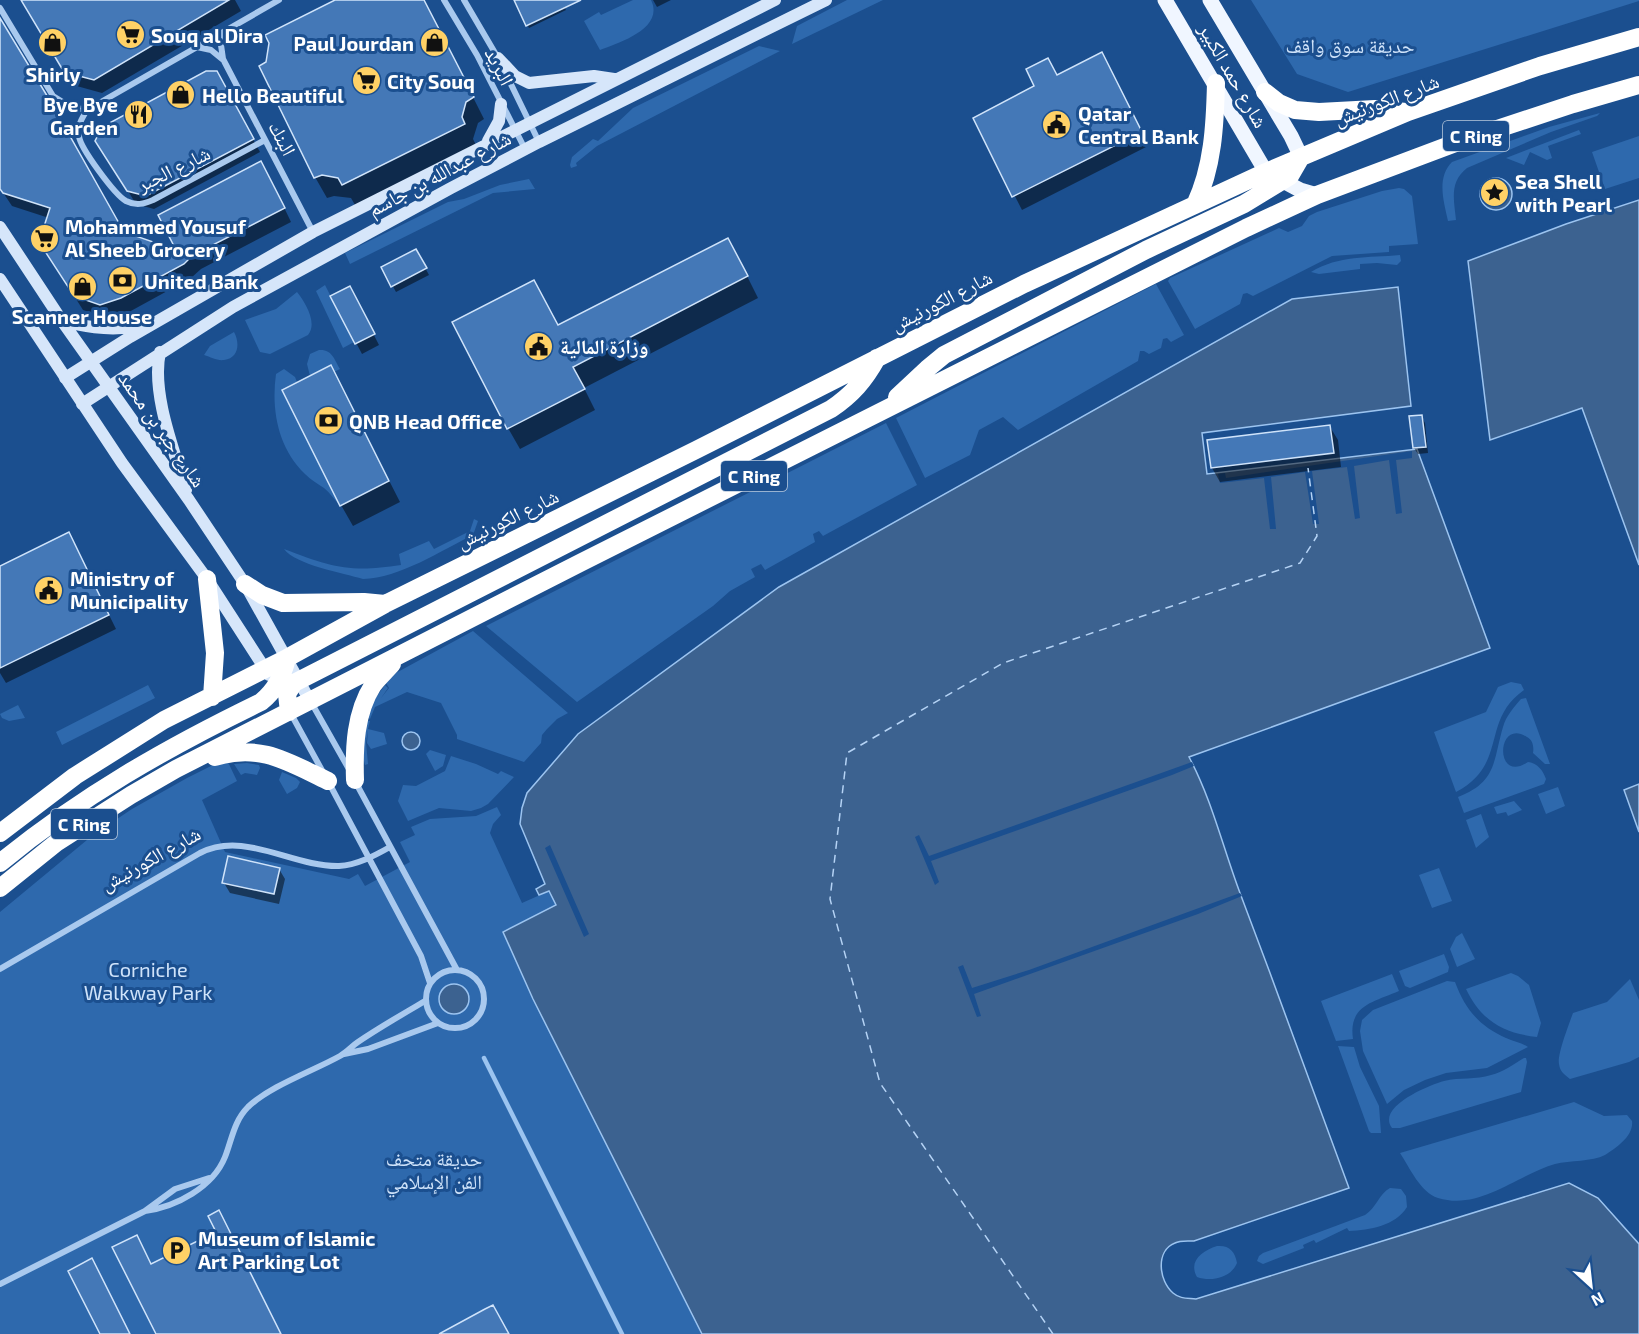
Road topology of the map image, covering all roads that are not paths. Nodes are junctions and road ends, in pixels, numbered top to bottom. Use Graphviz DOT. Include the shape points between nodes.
graph roads {
  1 [pos="279,0"];
  2 [pos="444,0"];
  3 [pos="465,0"];
  4 [pos="775,0"];
  5 [pos="826,0"];
  6 [pos="1165,0"];
  7 [pos="1210,0"];
  8 [pos="0,8"];
  9 [pos="225,32"];
  10 [pos="1639,37"];
  11 [pos="197,46"];
  12 [pos="498,58"];
  13 [pos="223,59"];
  14 [pos="614,79"];
  15 [pos="1216,83"];
  16 [pos="1639,85"];
  17 [pos="1265,92"];
  18 [pos="501,104"];
  19 [pos="87,110"];
  20 [pos="1408,112"];
  21 [pos="530,122"];
  22 [pos="515,129"];
  23 [pos="265,140"];
  24 [pos="539,142"];
  25 [pos="486,144"];
  26 [pos="525,149"];
  27 [pos="1301,158"];
  28 [pos="1266,172"];
  29 [pos="1284,181"];
  30 [pos="1317,195"];
  31 [pos="1195,205"];
  32 [pos="0,227"];
  33 [pos="314,232"];
  34 [pos="0,279"];
  35 [pos="62,321"];
  36 [pos="159,321"];
  37 [pos="160,352"];
  38 [pos="877,358"];
  39 [pos="91,362"];
  40 [pos="65,378"];
  41 [pos="110,387"];
  42 [pos="82,404"];
  43 [pos="885,409"];
  44 [pos="189,500"];
  45 [pos="207,579"];
  46 [pos="245,584"];
  47 [pos="385,604"];
  48 [pos="399,656"];
  49 [pos="287,658"];
  50 [pos="266,669"];
  51 [pos="299,680"];
  52 [pos="276,687"];
  53 [pos="212,697"];
  54 [pos="310,701"];
  55 [pos="289,712"];
  56 [pos="176,769"];
  57 [pos="355,780"];
  58 [pos="328,781"];
  59 [pos="0,833"];
  60 [pos="390,847"];
  61 [pos="370,858"];
  62 [pos="0,863"];
  63 [pos="0,888"];
  64 [pos="0,969"];
  65 [pos="457,970"];
  66 [pos="430,983"];
  67 [pos="425,1001"];
  68 [pos="438,1023"];
  69 [pos="344,1054"];
  70 [pos="210,1178"];
  71 [pos="145,1211"];
  72 [pos="0,1284"];
  1 -- 9 [label="street"];
  2 -- 18 [label="street, البريد"];
  3 -- 12 [label="street, البريد"];
  4 -- 14 [label="street, شارع عبدالله بن جاسم"];
  5 -- 24 [label="street, شارع عبدالله بن جاسم"];
  6 -- 15 [label="main road, شارع حمد الكبير"];
  7 -- 17 [label="main road, شارع حمد الكبير"];
  8 -- 19 [label="street" via="53,96 69,106"];
  9 -- 11 [label="street"];
  9 -- 13 [label="street" via="221,45"];
  10 -- 20 [label="highway, شارع الكورنيش / C Ring"];
  11 -- 13 [label="street" via="212,50"];
  11 -- 19 [label="street"];
  12 -- 14 [label="street" via="515,76 529,83 594,76"];
  12 -- 21 [label="street, البريد"];
  13 -- 23 [label="street, البنك"];
  14 -- 21 [label="street, شارع عبدالله بن جاسم"];
  15 -- 28 [label="main road, شارع حمد الكبير"];
  15 -- 31 [label="highway" via="1211,155"];
  16 -- 30 [label="highway, C Ring" via="1458,142"];
  17 -- 20 [label="highway" via="1295,110"];
  17 -- 27 [label="main road, شارع حمد الكبير"];
  18 -- 22 [label="street, البريد"];
  18 -- 25 [label="street" via="496,129"];
  19 -- 23 [label="street, شارع الجبر" via="80,125 81,146 118,195 136,204 145,204"];
  20 -- 27 [label="highway, شارع الكورنيش / C Ring"];
  21 -- 22 [label="street, شارع عبدالله بن جاسم"];
  21 -- 24 [label="street, البريد"];
  22 -- 25 [label="street, شارع عبدالله بن جاسم"];
  22 -- 26 [label="street, البريد"];
  23 -- 33 [label="street, البنك"];
  24 -- 26 [label="street, شارع عبدالله بن جاسم"];
  25 -- 33 [label="street, شارع عبدالله بن جاسم"];
  26 -- 37 [label="street, شارع عبدالله بن جاسم" via="242,302"];
  27 -- 28 [label="highway, شارع الكورنيش / C Ring"];
  27 -- 29 [label="highway"];
  28 -- 29 [label="main road"];
  28 -- 31 [label="highway, شارع الكورنيش / C Ring"];
  29 -- 30 [label="main road"];
  29 -- 43 [label="highway" via="944,355"];
  30 -- 43 [label="highway, C Ring"];
  31 -- 38 [label="highway, شارع الكورنيش / C Ring"];
  32 -- 35 [label="street, شارع جبر بن محمد"];
  33 -- 36 [label="street, شارع عبدالله بن جاسم"];
  34 -- 40 [label="street"];
  35 -- 36 [label="street" via="106,329"];
  35 -- 39 [label="street, شارع جبر بن محمد"];
  36 -- 39 [label="street, شارع عبدالله بن جاسم"];
  37 -- 41 [label="street, شارع عبدالله بن جاسم"];
  37 -- 44 [label="street" via="160,396"];
  38 -- 47 [label="highway, شارع الكورنيش / C Ring"];
  38 -- 51 [label="highway" via="858,387 831,409"];
  39 -- 40 [label="street, شارع عبدالله بن جاسم"];
  39 -- 41 [label="street, شارع جبر بن محمد"];
  40 -- 42 [label="street"];
  41 -- 42 [label="street, شارع عبدالله بن جاسم"];
  41 -- 44 [label="street, شارع جبر بن محمد"];
  42 -- 45 [label="street"];
  43 -- 48 [label="highway, C Ring"];
  44 -- 46 [label="street, شارع جبر بن محمد"];
  45 -- 50 [label="street"];
  45 -- 53 [label="highway" via="215,653"];
  46 -- 47 [label="highway" via="283,603"];
  46 -- 49 [label="street, شارع جبر بن محمد"];
  47 -- 49 [label="highway, شارع الكورنيش / C Ring"];
  48 -- 54 [label="highway, C Ring"];
  48 -- 57 [label="highway" via="373,685 359,718"];
  49 -- 50 [label="highway, شارع الكورنيش / C Ring"];
  49 -- 51 [label="street"];
  49 -- 52 [label="highway"];
  50 -- 52 [label="street"];
  50 -- 53 [label="highway, شارع الكورنيش / C Ring"];
  51 -- 54 [label="street"];
  51 -- 55 [label="highway" via="287,694"];
  52 -- 55 [label="street"];
  52 -- 62 [label="highway" via="261,702 111,782"];
  53 -- 59 [label="highway, شارع الكورنيش / C Ring" via="122,745"];
  54 -- 55 [label="highway, C Ring"];
  54 -- 57 [label="street"];
  55 -- 56 [label="highway, C Ring"];
  55 -- 58 [label="street"];
  56 -- 58 [label="highway" via="235,752 263,753"];
  56 -- 63 [label="highway, C Ring" via="65,837"];
  57 -- 60 [label="street"];
  58 -- 61 [label="street"];
  60 -- 61 [label="street, شارع الكورنيش"];
  60 -- 65 [label="street"];
  61 -- 64 [label="street, شارع الكورنيش" via="338,866 237,845 217,845"];
  61 -- 66 [label="street" via="421,956"];
  65 -- 66 [label="street" via="442,973"];
  65 -- 68 [label="street" via="480,984 482,1010 465,1026 451,1028"];
  66 -- 67 [label="street"];
  67 -- 68 [label="street"];
  67 -- 69 [label="street"];
  68 -- 69 [label="street"];
  69 -- 70 [label="street" via="264,1095 249,1107 238,1119 219,1169"];
  70 -- 71 [label="street" via="175,1190"];
  70 -- 71 [label="street" via="176,1203"];
  71 -- 72 [label="street"];
}
